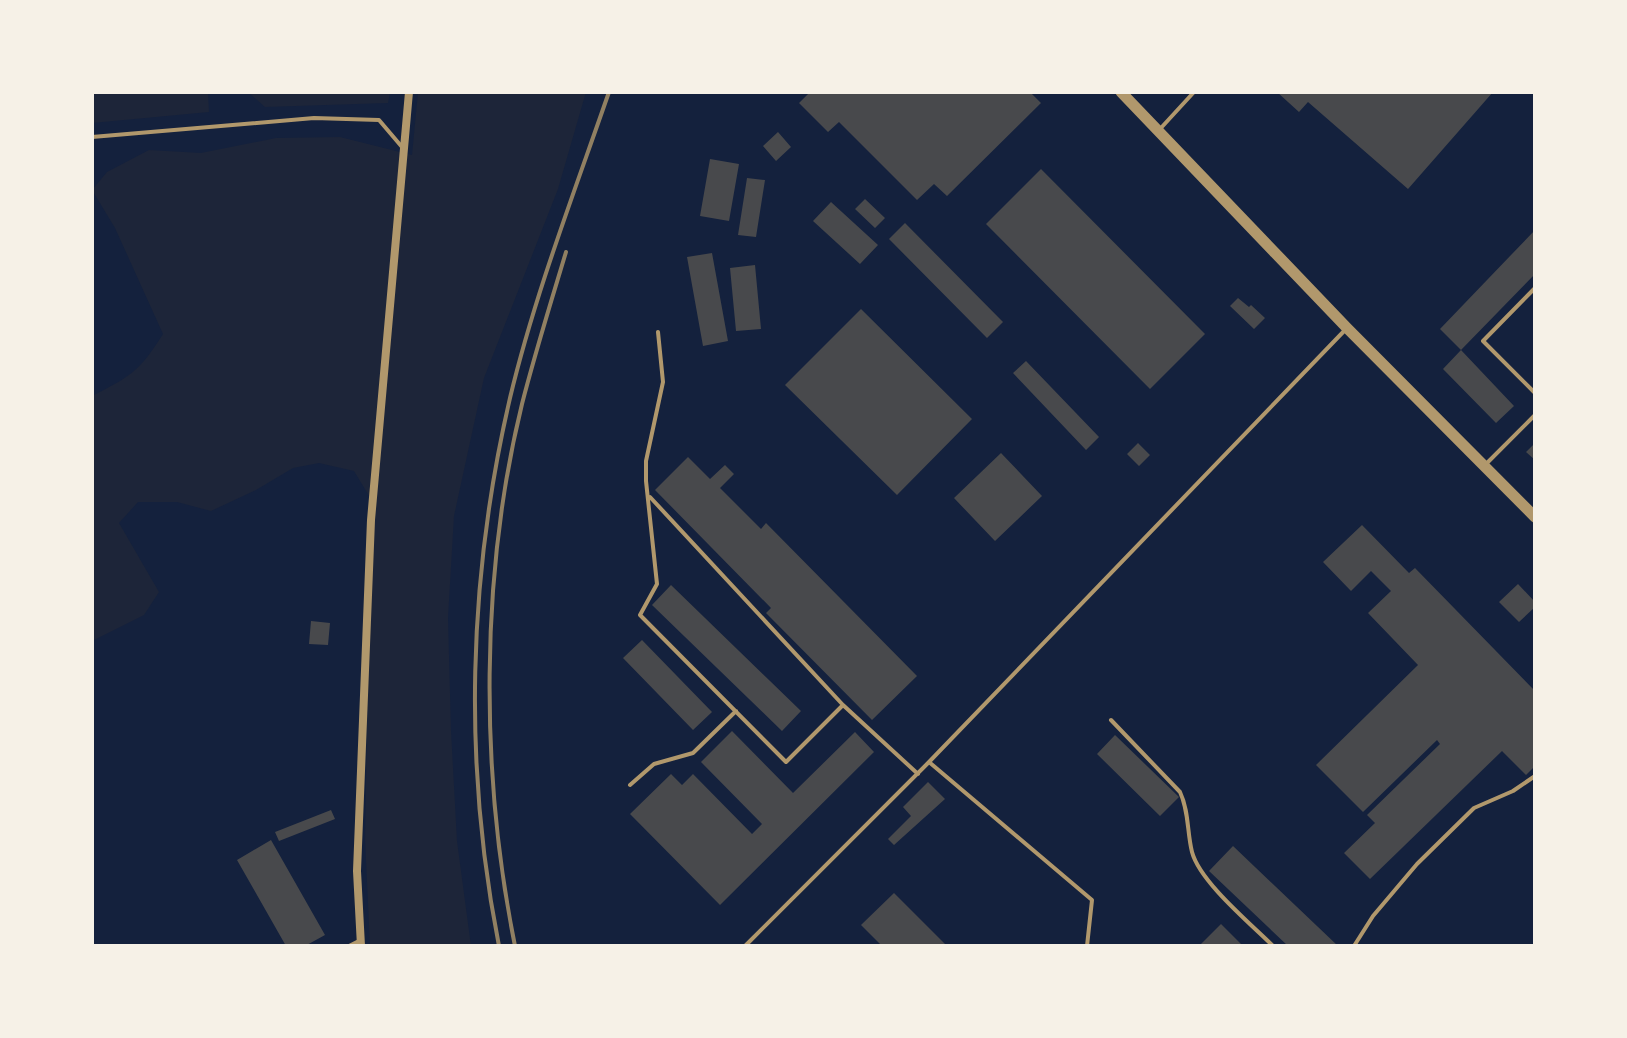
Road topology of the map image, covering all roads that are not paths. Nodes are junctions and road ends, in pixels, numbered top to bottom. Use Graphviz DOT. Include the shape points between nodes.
graph roads {
  1 [pos="409,92"];
  2 [pos="1121,92"];
  3 [pos="1194,92"];
  4 [pos="1158,130"];
  5 [pos="92,137"];
  6 [pos="404,149"];
  7 [pos="1535,288"];
  8 [pos="1347,328"];
  9 [pos="658,332"];
  10 [pos="1535,393"];
  11 [pos="1535,415"];
  12 [pos="1484,466"];
  13 [pos="649,496"];
  14 [pos="1535,517"];
  15 [pos="843,705"];
  16 [pos="736,711"];
  17 [pos="1111,720"];
  18 [pos="929,762"];
  19 [pos="918,774"];
  20 [pos="1535,776"];
  21 [pos="630,785"];
  22 [pos="360,943"];
  23 [pos="349,946"];
  24 [pos="745,946"];
  25 [pos="1087,946"];
  26 [pos="1273,946"];
  27 [pos="1354,946"];
  1 -- 6 [label="street"];
  2 -- 4 [label="street"];
  3 -- 4 [label="lane"];
  4 -- 8 [label="street"];
  5 -- 6 [label="lane" via="314,118 379,120"];
  6 -- 22 [label="street" via="371,520 357,871"];
  7 -- 10 [label="lane" via="1483,341"];
  8 -- 12 [label="street"];
  8 -- 18 [label="lane"];
  9 -- 13 [label="lane" via="663,382 646,461"];
  11 -- 12 [label="lane"];
  12 -- 14 [label="street"];
  13 -- 15 [label="lane"];
  13 -- 16 [label="lane" via="657,584 640,615"];
  15 -- 16 [label="lane" via="786,762"];
  15 -- 19 [label="lane"];
  16 -- 21 [label="lane" via="693,753 654,764"];
  17 -- 26 [label="lane" via="1180,792 1193,855 1217,891"];
  18 -- 19 [label="lane"];
  18 -- 25 [label="lane" via="1092,900"];
  19 -- 24 [label="lane"];
  20 -- 27 [label="lane" via="1474,808 1417,864"];
  22 -- 23 [label="lane"];
}
